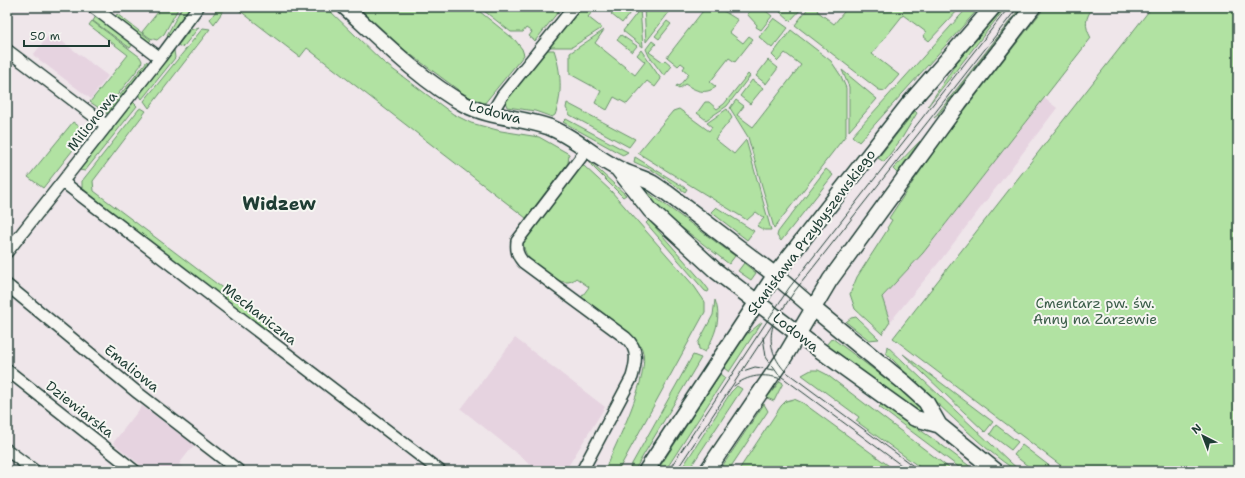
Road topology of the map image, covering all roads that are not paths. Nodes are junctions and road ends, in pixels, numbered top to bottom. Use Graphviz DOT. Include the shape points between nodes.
graph roads {
  1 [pos="93,7"];
  2 [pos="198,7"];
  3 [pos="345,7"];
  4 [pos="574,7"];
  5 [pos="993,7"];
  6 [pos="1033,7"];
  7 [pos="7,50"];
  8 [pos="160,58"];
  9 [pos="490,114"];
  10 [pos="107,126"];
  11 [pos="588,148"];
  12 [pos="618,169"];
  13 [pos="63,182"];
  14 [pos="7,252"];
  15 [pos="775,275"];
  16 [pos="7,285"];
  17 [pos="756,302"];
  18 [pos="812,308"];
  19 [pos="798,334"];
  20 [pos="7,370"];
  21 [pos="939,425"];
  22 [pos="7,450"];
  23 [pos="35,471"];
  24 [pos="135,471"];
  25 [pos="239,471"];
  26 [pos="440,471"];
  27 [pos="582,471"];
  28 [pos="646,471"];
  29 [pos="707,471"];
  30 [pos="996,471"];
  1 -- 8 [label="street"];
  2 -- 8 [label="street, Milionowa"];
  3 -- 9 [label="street, Lodowa" via="438,87 465,105"];
  4 -- 9 [label="street"];
  5 -- 15 [label="street, Stanisława Przybyszewskiego" via="908,105"];
  6 -- 18 [label="street" via="924,150"];
  7 -- 10 [label="street"];
  8 -- 10 [label="street, Milionowa"];
  9 -- 11 [label="street, Lodowa" via="550,128"];
  10 -- 13 [label="street, Milionowa"];
  11 -- 12 [label="street, Lodowa"];
  11 -- 27 [label="street" via="517,241 516,249 523,262 626,338 634,349 636,365 632,377"];
  12 -- 15 [label="street, Lodowa" via="652,182"];
  12 -- 17 [label="street, Lodowa" via="650,211 716,271"];
  13 -- 14 [label="street, Milionowa"];
  13 -- 26 [label="street, Mechaniczna"];
  15 -- 17 [label="street, Stanisława Przybyszewskiego"];
  15 -- 18 [label="street, Lodowa"];
  16 -- 25 [label="street, Emaliowa" via="138,393"];
  17 -- 19 [label="street, Lodowa"];
  17 -- 28 [label="street, Stanisława Przybyszewskiego"];
  18 -- 19 [label="street"];
  18 -- 21 [label="street, Lodowa" via="926,402"];
  19 -- 21 [label="street, Lodowa" via="914,418"];
  19 -- 29 [label="street"];
  20 -- 24 [label="street, Dziewiarska"];
  21 -- 30 [label="street, Lodowa"];
  22 -- 23 [label="street"];
}
